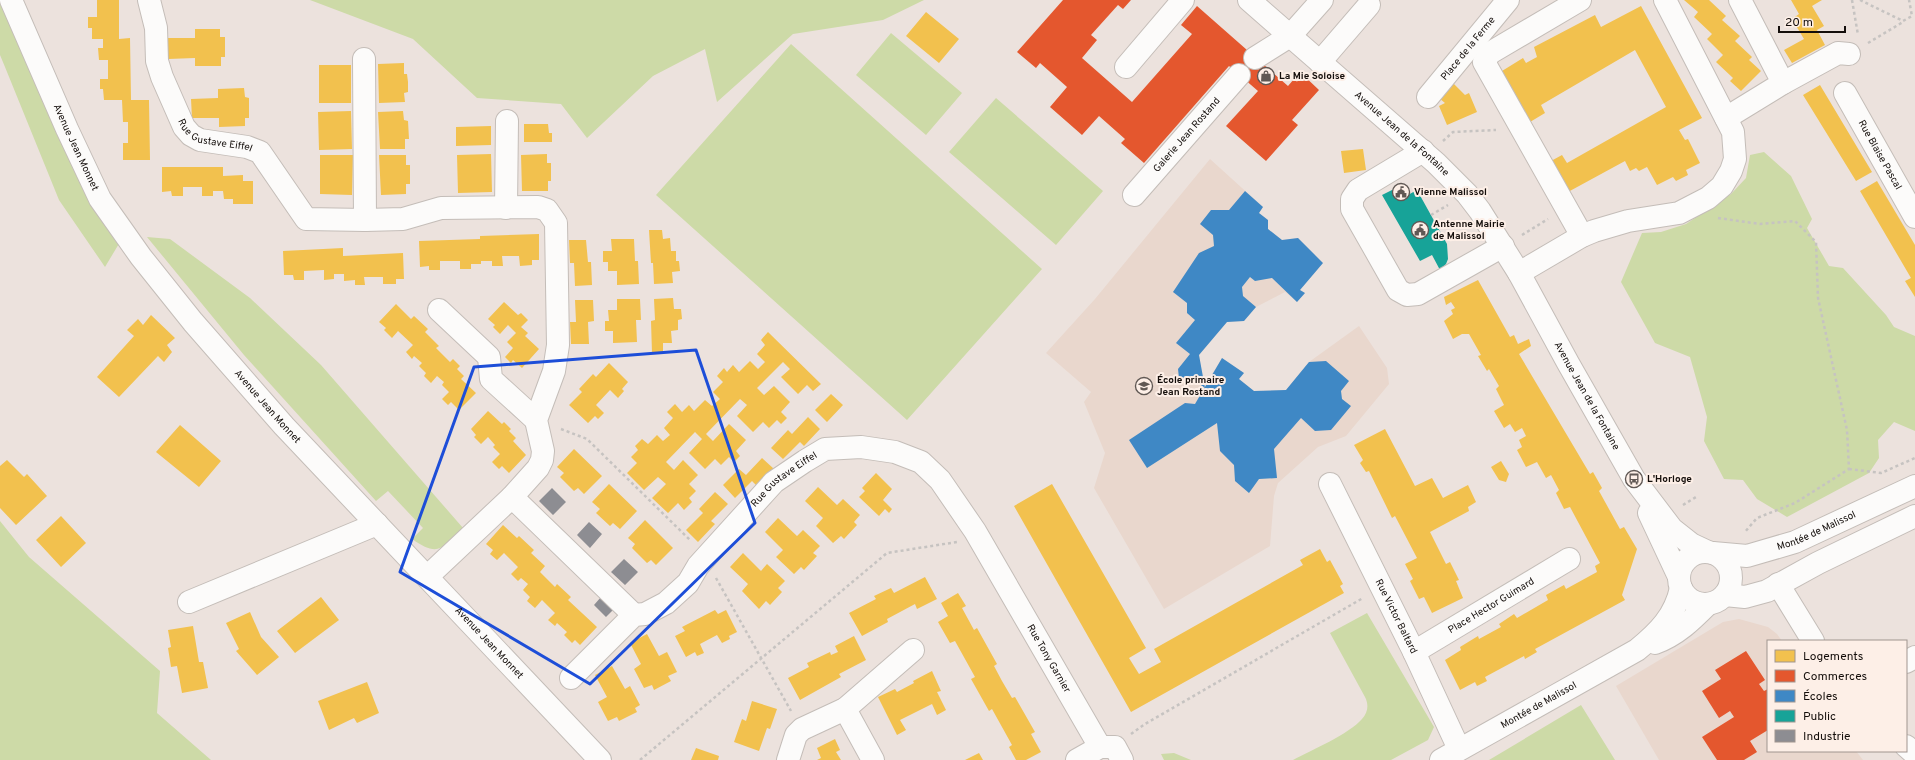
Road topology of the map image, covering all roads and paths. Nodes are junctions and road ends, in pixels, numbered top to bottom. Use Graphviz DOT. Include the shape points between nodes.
graph roads {
  1 [pos="11,0"];
  2 [pos="149,0"];
  3 [pos="1183,0"];
  4 [pos="1249,0"];
  5 [pos="1322,0"];
  6 [pos="1508,0"];
  7 [pos="1580,0"];
  8 [pos="1665,0"];
  9 [pos="1740,0"];
  10 [pos="1860,0"];
  11 [pos="1909,0"];
  12 [pos="1369,5"];
  13 [pos="1914,16"];
  14 [pos="1904,21"];
  15 [pos="1290,36"];
  16 [pos="1857,49"];
  17 [pos="1255,58"];
  18 [pos="364,59"];
  19 [pos="1320,62"];
  20 [pos="1126,67"];
  21 [pos="1239,75"];
  22 [pos="1783,83"];
  23 [pos="1845,93"];
  24 [pos="1428,97"];
  25 [pos="1726,118"];
  26 [pos="507,121"];
  27 [pos="1522,130"];
  28 [pos="1430,157"];
  29 [pos="1134,195"];
  30 [pos="1708,198"];
  31 [pos="1566,207"];
  32 [pos="506,208"];
  33 [pos="1915,217"];
  34 [pos="364,220"];
  35 [pos="1582,236"];
  36 [pos="1512,241"];
  37 [pos="1519,273"];
  38 [pos="439,310"];
  39 [pos="536,420"];
  40 [pos="1915,458"];
  41 [pos="1849,469"];
  42 [pos="1634,479"];
  43 [pos="1330,484"];
  44 [pos="1915,486"];
  45 [pos="512,497"];
  46 [pos="1915,516"];
  47 [pos="377,524"];
  48 [pos="1743,535"];
  49 [pos="978,539"];
  50 [pos="1711,553"];
  51 [pos="1568,559"];
  52 [pos="428,576"];
  53 [pos="1680,583"];
  54 [pos="1778,584"];
  55 [pos="1382,587"];
  56 [pos="1716,599"];
  57 [pos="189,602"];
  58 [pos="634,616"];
  59 [pos="1812,640"];
  60 [pos="913,650"];
  61 [pos="1637,650"];
  62 [pos="1414,652"];
  63 [pos="571,678"];
  64 [pos="845,708"];
  65 [pos="1907,747"];
  66 [pos="1113,751"];
  67 [pos="1915,754"];
  68 [pos="1450,755"];
  69 [pos="600,760"];
  70 [pos="640,760"];
  71 [pos="788,760"];
  72 [pos="873,760"];
  73 [pos="1076,760"];
  1 -- 47 [label="street, Avenue Jean Monnet" via="100,199 141,257 193,322 284,426"];
  2 -- 34 [label="street, Rue Gustave Eiffel" via="156,28 158,61 162,77 184,126 192,135 200,140 247,147 260,152 306,219"];
  3 -- 20 [label="street"];
  4 -- 15 [label="street, Avenue Jean de la Fontaine"];
  5 -- 15 [label="street"];
  6 -- 24 [label="street, Place de la Ferme"];
  7 -- 27 [label="street" via="1490,53 1484,62"];
  8 -- 25 [label="street"];
  9 -- 22 [label="street"];
  10 -- 14 [label="path"];
  11 -- 13 [label="path"];
  12 -- 19 [label="street"];
  13 -- 14 [label="path"];
  14 -- 16 [label="path"];
  15 -- 17 [label="street"];
  15 -- 19 [label="street, Avenue Jean de la Fontaine"];
  16 -- 22 [label="street" via="1838,53"];
  18 -- 34 [label="street"];
  19 -- 28 [label="street, Avenue Jean de la Fontaine"];
  21 -- 29 [label="street, Galerie Jean Rostand"];
  22 -- 25 [label="street"];
  23 -- 33 [label="street, Rue Blaise Pascal"];
  25 -- 30 [label="street" via="1733,132 1735,159 1722,186"];
  26 -- 32 [label="street"];
  27 -- 28 [label="path" via="1453,132 1440,144 1448,153"];
  27 -- 31 [label="street"];
  28 -- 36 [label="street, Avenue Jean de la Fontaine"];
  28 -- 36 [label="street" via="1358,190 1352,199 1352,208 1398,290 1407,295 1418,294"];
  30 -- 35 [label="street" via="1678,213 1612,225"];
  30 -- 41 [label="path" via="1714,217 1760,224 1795,221 1816,242 1818,298 1846,430"];
  31 -- 35 [label="street"];
  31 -- 36 [label="path"];
  32 -- 34 [label="street, Rue Gustave Eiffel" via="441,208 403,219"];
  32 -- 39 [label="street, Rue Gustave Eiffel" via="538,207 547,210 556,223 558,346 554,371"];
  35 -- 37 [label="street"];
  36 -- 37 [label="street, Avenue Jean de la Fontaine"];
  37 -- 42 [label="street, Avenue Jean de la Fontaine"];
  38 -- 39 [label="street" via="489,357 491,379"];
  39 -- 45 [label="street" via="543,451 542,460"];
  40 -- 41 [label="path" via="1881,473"];
  41 -- 48 [label="path" via="1795,503 1757,518"];
  42 -- 50 [label="street, Avenue Jean de la Fontaine" via="1672,529 1691,544"];
  42 -- 53 [label="street, Avenue Jean de la Fontaine"];
  43 -- 55 [label="street, Rue Victor Baltard"];
  44 -- 50 [label="street, Montée de Malissol" via="1788,544 1747,556"];
  45 -- 52 [label="street"];
  45 -- 58 [label="street"];
  46 -- 54 [label="street"];
  47 -- 52 [label="street, Avenue Jean Monnet"];
  47 -- 57 [label="street"];
  49 -- 58 [label="street, Rue Gustave Eiffel" via="940,480 921,462 894,452 861,447 825,449 774,482 698,566 688,583 666,603"];
  49 -- 66 [label="street, Rue Tony Garnier"];
  49 -- 70 [label="path" via="887,553"];
  50 -- 53 [label="street, Montée de Malissol" via="1699,553 1689,558 1681,568"];
  50 -- 56 [label="street, Montée de Malissol" via="1725,561 1731,572 1731,583"];
  51 -- 62 [label="street, Place Hector Guimard"];
  52 -- 69 [label="street, Avenue Jean Monnet"];
  53 -- 56 [label="street" via="1687,597 1699,604"];
  53 -- 61 [label="street, Montée de Malissol" via="1675,608 1667,622"];
  54 -- 56 [label="street" via="1761,593 1745,597"];
  54 -- 59 [label="street"];
  55 -- 62 [label="street, Rue Victor Baltard"];
  55 -- 66 [label="path" via="1145,724"];
  56 -- 61 [label="street, Montée de Malissol" via="1675,633 1660,642"];
  58 -- 63 [label="street, Rue Gustave Eiffel"];
  60 -- 64 [label="street"];
  61 -- 68 [label="street, Montée de Malissol"];
  62 -- 68 [label="street, Rue Victor Baltard"];
  64 -- 71 [label="street" via="802,729 796,735"];
  64 -- 72 [label="street"];
  65 -- 67 [label="street"];
  66 -- 73 [label="street"];
}
